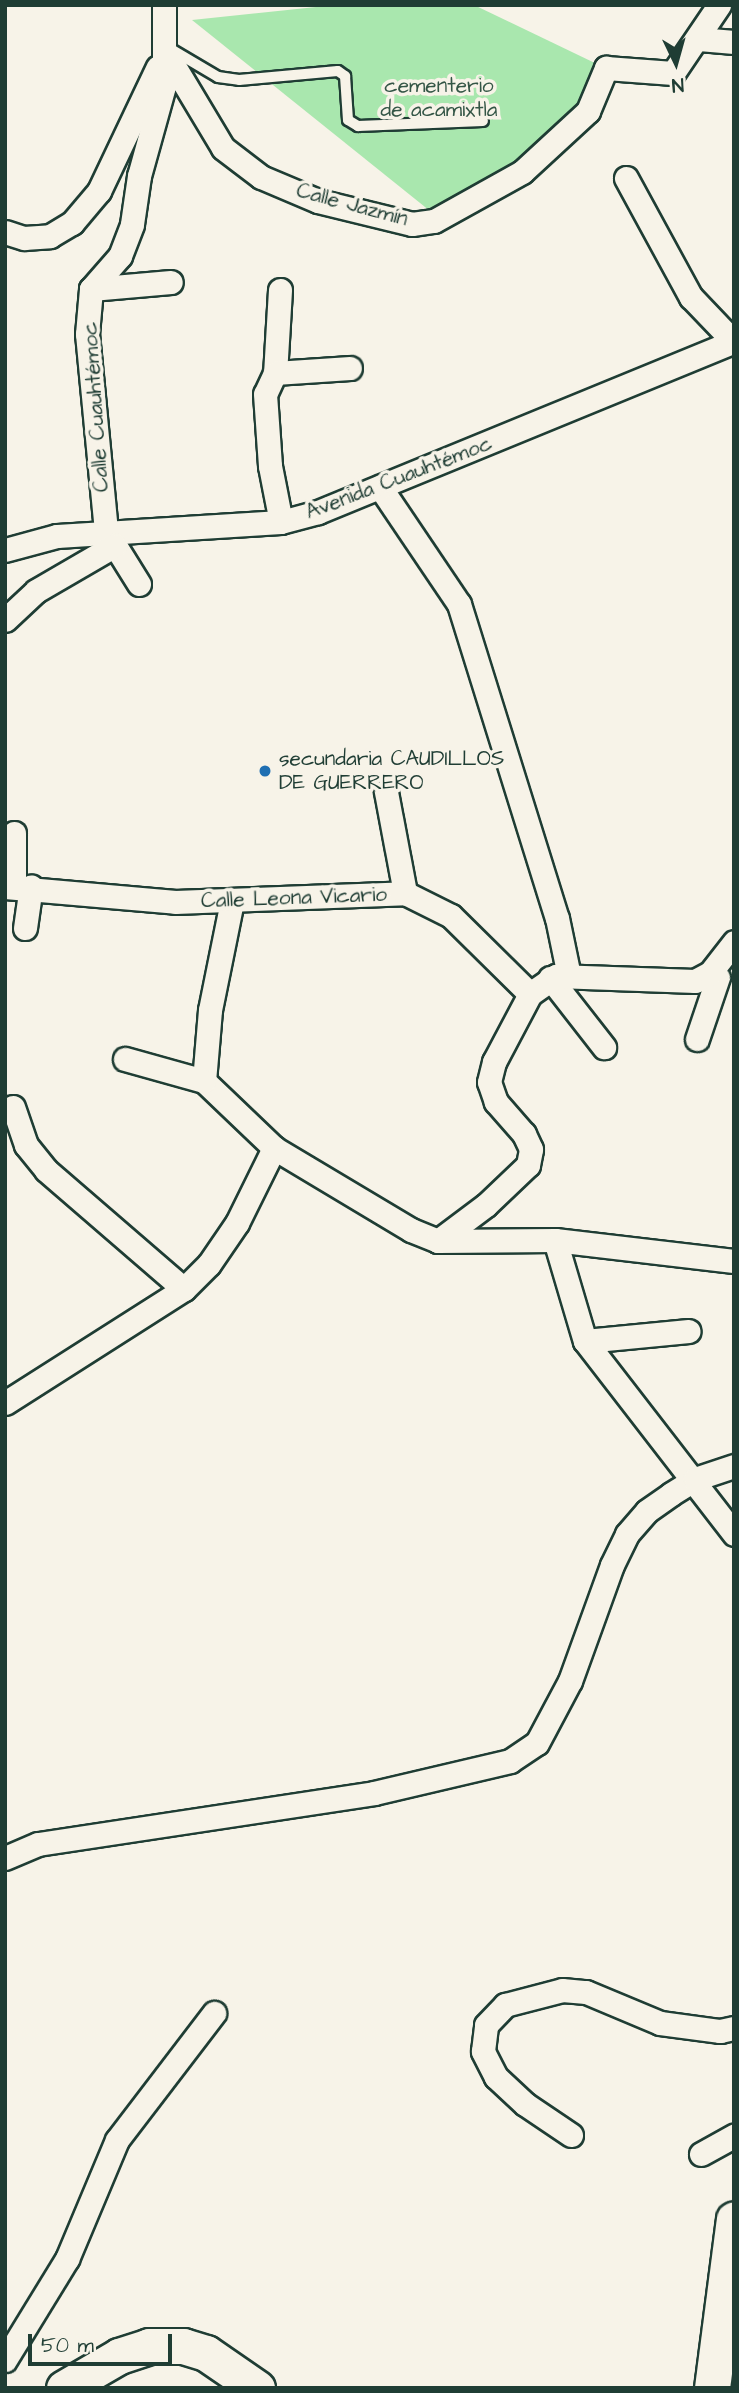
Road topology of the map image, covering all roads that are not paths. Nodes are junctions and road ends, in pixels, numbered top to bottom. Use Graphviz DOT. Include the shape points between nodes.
graph roads {
  1 [pos="164,5"];
  2 [pos="719,5"];
  3 [pos="699,39"];
  4 [pos="734,42"];
  5 [pos="164,48"];
  6 [pos="483,121"];
  7 [pos="626,178"];
  8 [pos="5,232"];
  9 [pos="171,282"];
  10 [pos="91,289"];
  11 [pos="280,290"];
  12 [pos="733,341"];
  13 [pos="350,368"];
  14 [pos="275,373"];
  15 [pos="380,487"];
  16 [pos="281,522"];
  17 [pos="110,538"];
  18 [pos="5,550"];
  19 [pos="139,584"];
  20 [pos="5,620"];
  21 [pos="386,792"];
  22 [pos="14,832"];
  23 [pos="17,887"];
  24 [pos="405,893"];
  25 [pos="232,901"];
  26 [pos="25,928"];
  27 [pos="734,942"];
  28 [pos="559,977"];
  29 [pos="721,981"];
  30 [pos="530,993"];
  31 [pos="697,1039"];
  32 [pos="604,1047"];
  33 [pos="125,1059"];
  34 [pos="204,1081"];
  35 [pos="13,1107"];
  36 [pos="274,1148"];
  37 [pos="555,1240"];
  38 [pos="438,1241"];
  39 [pos="734,1261"];
  40 [pos="184,1289"];
  41 [pos="689,1331"];
  42 [pos="585,1341"];
  43 [pos="5,1404"];
  44 [pos="734,1466"];
  45 [pos="695,1479"];
  46 [pos="734,1534"];
  47 [pos="10,1854"];
  48 [pos="214,2012"];
  49 [pos="734,2028"];
  50 [pos="570,2135"];
  51 [pos="734,2136"];
  52 [pos="701,2154"];
  53 [pos="734,2219"];
  54 [pos="9,2350"];
  55 [pos="64,2388"];
  56 [pos="257,2388"];
  57 [pos="712,2388"];
  1 -- 5 [label="street"];
  2 -- 3 [label="street"];
  3 -- 4 [label="street"];
  3 -- 5 [label="street, Calle Jazmín" via="673,73 606,68 588,111 522,172 434,221 412,224 318,201 261,177 223,148"];
  5 -- 6 [label="lane" via="218,77 239,80 338,71 345,76 348,120 358,126"];
  5 -- 8 [label="street" via="99,191 72,223 50,236 24,238"];
  5 -- 10 [label="street" via="164,86 139,176 132,225 120,256"];
  7 -- 12 [label="street" via="691,297"];
  9 -- 10 [label="street"];
  10 -- 17 [label="street, Calle Cuauhtémoc" via="87,334"];
  11 -- 14 [label="street"];
  12 -- 15 [label="street, Avenida Cuauhtémoc"];
  13 -- 14 [label="street"];
  14 -- 16 [label="street" via="265,394 270,467"];
  15 -- 16 [label="street, Avenida Cuauhtémoc"];
  15 -- 28 [label="street" via="459,604 557,918"];
  16 -- 17 [label="street, Avenida Cuauhtémoc"];
  17 -- 18 [label="street, Avenida Cuauhtémoc" via="32,540"];
  17 -- 19 [label="street"];
  17 -- 20 [label="street" via="36,591"];
  21 -- 24 [label="street"];
  22 -- 23 [label="street"];
  23 -- 25 [label="street, Calle Leona Vicario" via="175,902"];
  23 -- 26 [label="street"];
  24 -- 25 [label="street, Calle Leona Vicario"];
  24 -- 30 [label="street, Calle Leona Vicario" via="450,916"];
  25 -- 34 [label="street" via="210,1010"];
  27 -- 29 [label="street"];
  28 -- 29 [label="street"];
  28 -- 30 [label="street"];
  28 -- 32 [label="street"];
  29 -- 31 [label="street"];
  30 -- 38 [label="street" via="494,1062 489,1082 496,1102 524,1133 531,1149 528,1165"];
  33 -- 34 [label="street"];
  34 -- 36 [label="street"];
  35 -- 40 [label="street" via="26,1145 46,1170"];
  36 -- 38 [label="street" via="411,1230"];
  36 -- 40 [label="street" via="237,1223 209,1264"];
  37 -- 38 [label="street"];
  37 -- 39 [label="street"];
  37 -- 42 [label="street"];
  40 -- 43 [label="street"];
  41 -- 42 [label="street"];
  42 -- 45 [label="street"];
  44 -- 45 [label="street"];
  45 -- 46 [label="street"];
  45 -- 47 [label="street" via="647,1511 627,1534 570,1681 537,1743 510,1761 374,1793"];
  48 -- 54 [label="street" via="117,2140 81,2231"];
  49 -- 50 [label="street" via="720,2031 660,2023 586,1992 562,1990 505,2005 486,2025 483,2052 496,2077"];
  51 -- 52 [label="street"];
  53 -- 57 [label="main road"];
  55 -- 56 [label="main road" via="119,2356 149,2346 183,2346 206,2353"];
}
